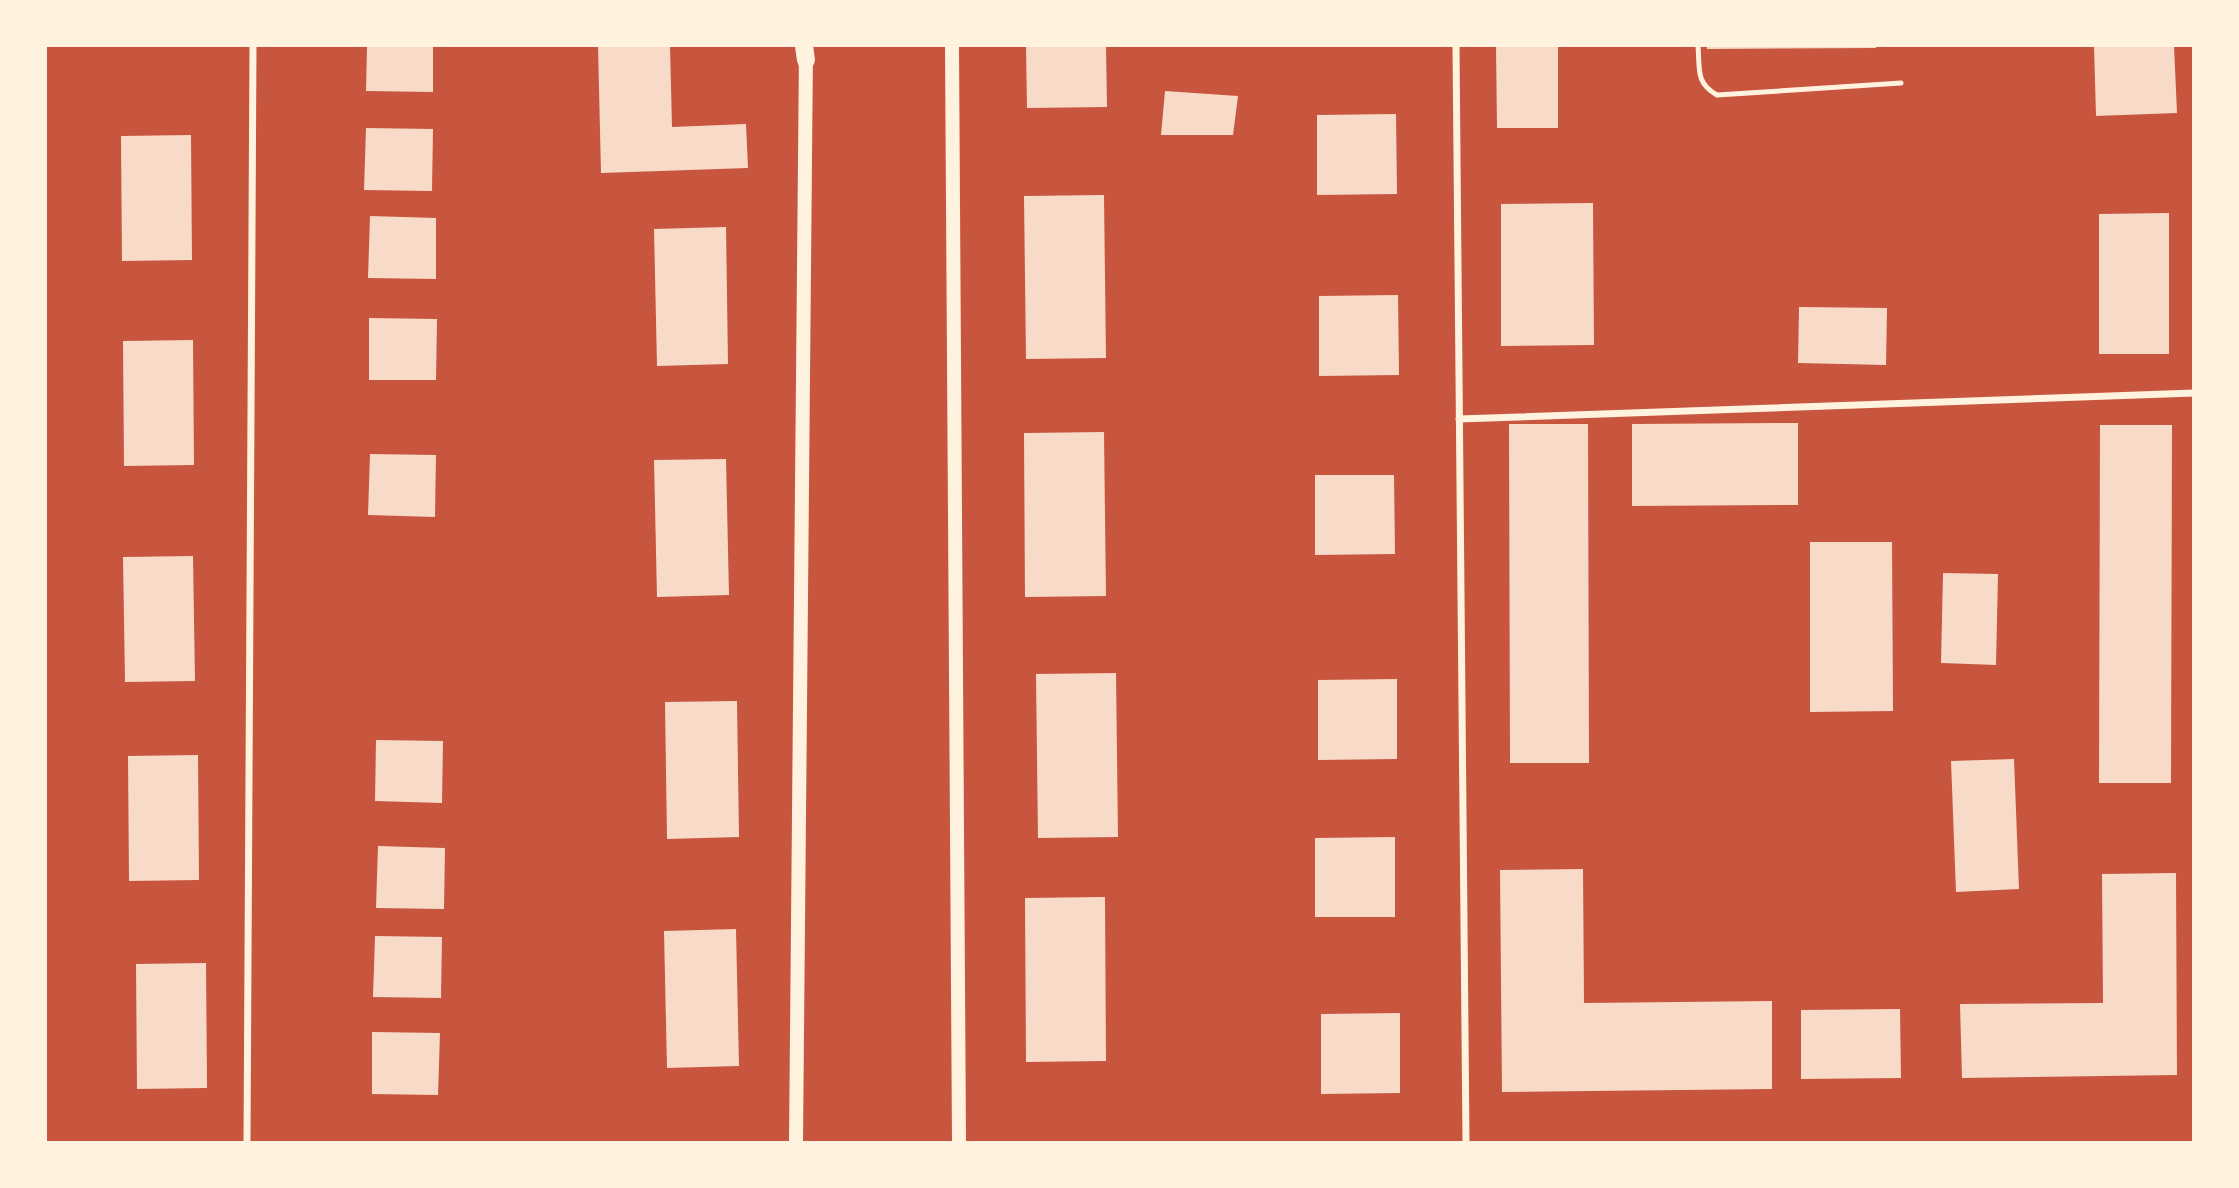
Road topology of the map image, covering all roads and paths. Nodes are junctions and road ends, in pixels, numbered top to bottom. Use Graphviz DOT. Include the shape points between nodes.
graph roads {
  1 [pos="253,46"];
  2 [pos="952,46"];
  3 [pos="1456,46"];
  4 [pos="1698,46"];
  5 [pos="805,50"];
  6 [pos="1901,83"];
  7 [pos="2193,393"];
  8 [pos="1459,419"];
  9 [pos="247,1143"];
  10 [pos="796,1143"];
  11 [pos="959,1143"];
  12 [pos="1466,1143"];
  1 -- 9 [label="street"];
  2 -- 11 [label="main road"];
  3 -- 8 [label="street"];
  4 -- 6 [label="lane" via="1700,80 1717,95"];
  5 -- 10 [label="main road"];
  7 -- 8 [label="street"];
  8 -- 12 [label="street"];
}
